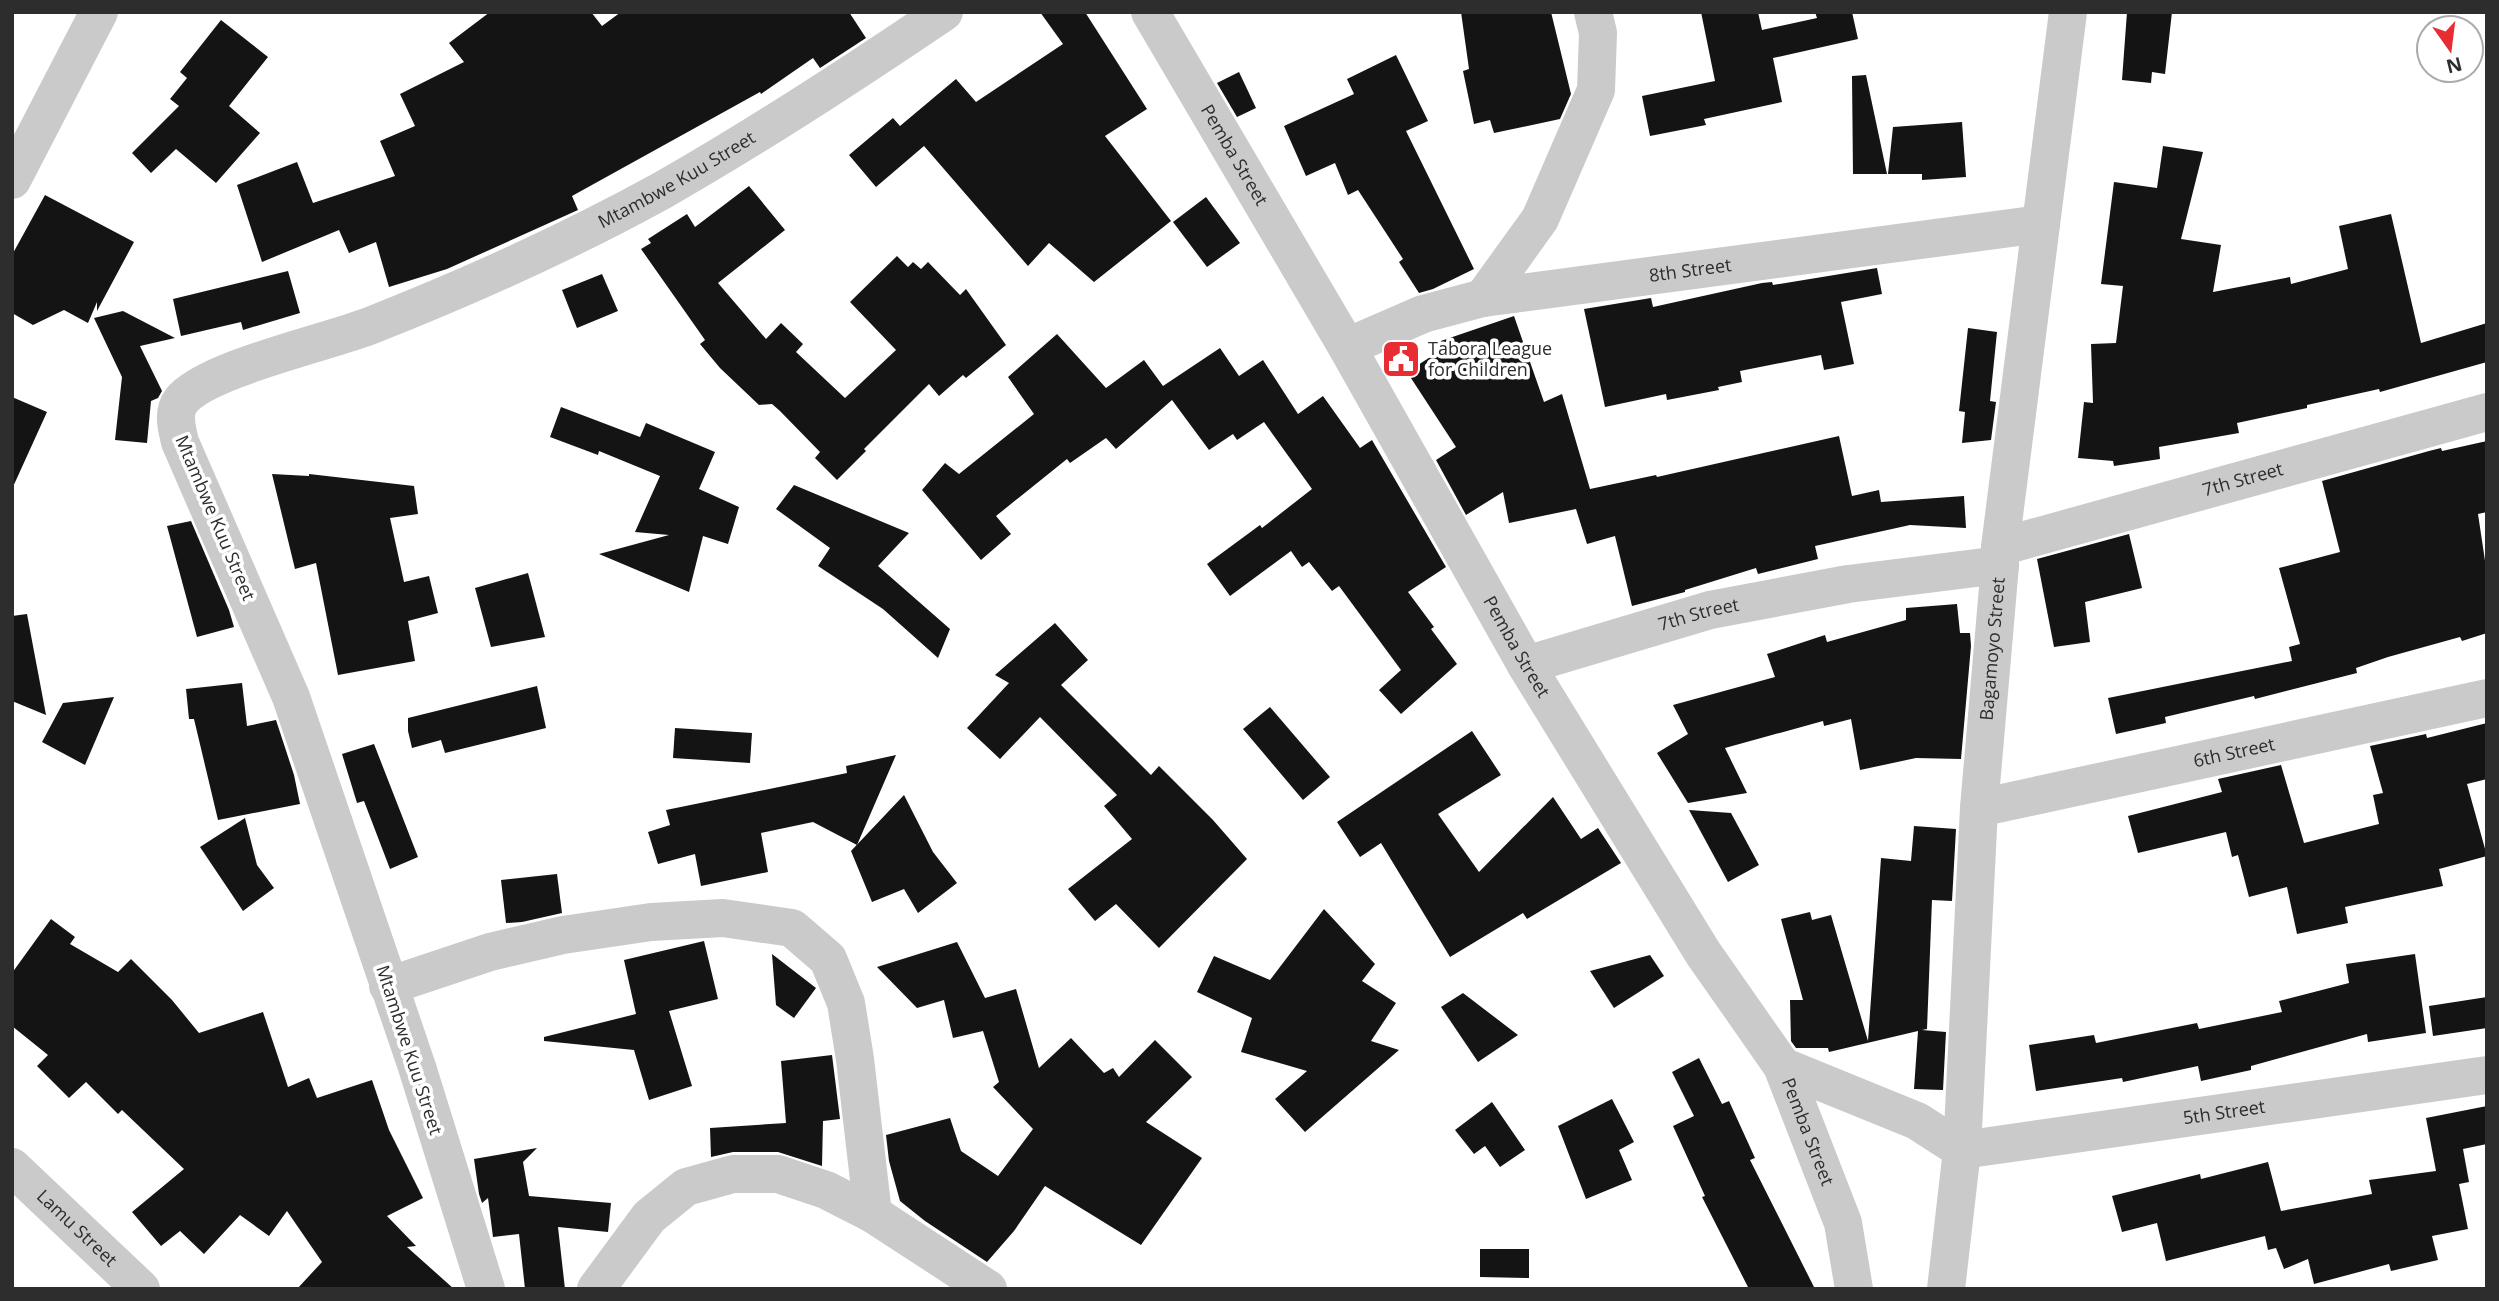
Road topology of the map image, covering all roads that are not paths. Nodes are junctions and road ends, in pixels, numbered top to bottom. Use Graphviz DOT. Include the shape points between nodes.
graph roads {
  1 [pos="99,12"];
  2 [pos="944,12"];
  3 [pos="1150,12"];
  4 [pos="1593,12"];
  5 [pos="2068,12"];
  6 [pos="12,180"];
  7 [pos="2041,224"];
  8 [pos="1483,298"];
  9 [pos="1347,347"];
  10 [pos="2487,412"];
  11 [pos="2000,556"];
  12 [pos="1526,665"];
  13 [pos="2487,698"];
  14 [pos="1979,808"];
  15 [pos="388,985"];
  16 [pos="1782,1066"];
  17 [pos="2487,1075"];
  18 [pos="1962,1150"];
  19 [pos="12,1167"];
  20 [pos="873,1214"];
  21 [pos="141,1289"];
  22 [pos="486,1289"];
  23 [pos="596,1289"];
  24 [pos="988,1289"];
  25 [pos="1854,1289"];
  26 [pos="1946,1289"];
  1 -- 6 [label="street"];
  2 -- 15 [label="street, Mtambwe Kuu Street" via="815,99 661,191 538,254 360,330 229,372 180,402 175,418 180,442 291,697"];
  3 -- 9 [label="street, Pemba Street"];
  4 -- 8 [label="street" via="1598,33 1596,90 1540,219"];
  5 -- 7 [label="street, Bagamoyo Street"];
  7 -- 8 [label="street, 8th Street"];
  7 -- 11 [label="street, Bagamoyo Street"];
  8 -- 9 [label="street, 8th Street" via="1423,314"];
  9 -- 12 [label="street, Pemba Street"];
  10 -- 11 [label="street, 7th Street"];
  11 -- 12 [label="street, 7th Street" via="1710,610"];
  11 -- 14 [label="street, Bagamoyo Street"];
  12 -- 16 [label="street, Pemba Street" via="1703,953"];
  13 -- 14 [label="street, 6th Street"];
  14 -- 18 [label="street, Bagamoyo Street"];
  15 -- 20 [label="street" via="490,952 651,922 723,918 792,928 828,959 846,1003"];
  15 -- 22 [label="street, Mtambwe Kuu Street"];
  16 -- 18 [label="street" via="1917,1121"];
  16 -- 25 [label="street, Pemba Street" via="1843,1223"];
  17 -- 18 [label="street, 5th Street"];
  18 -- 26 [label="street, Bagamoyo Street"];
  19 -- 21 [label="street, Lamu Street"];
  20 -- 23 [label="street" via="826,1190 778,1174 721,1177 686,1187 649,1217"];
  20 -- 24 [label="street"];
}
